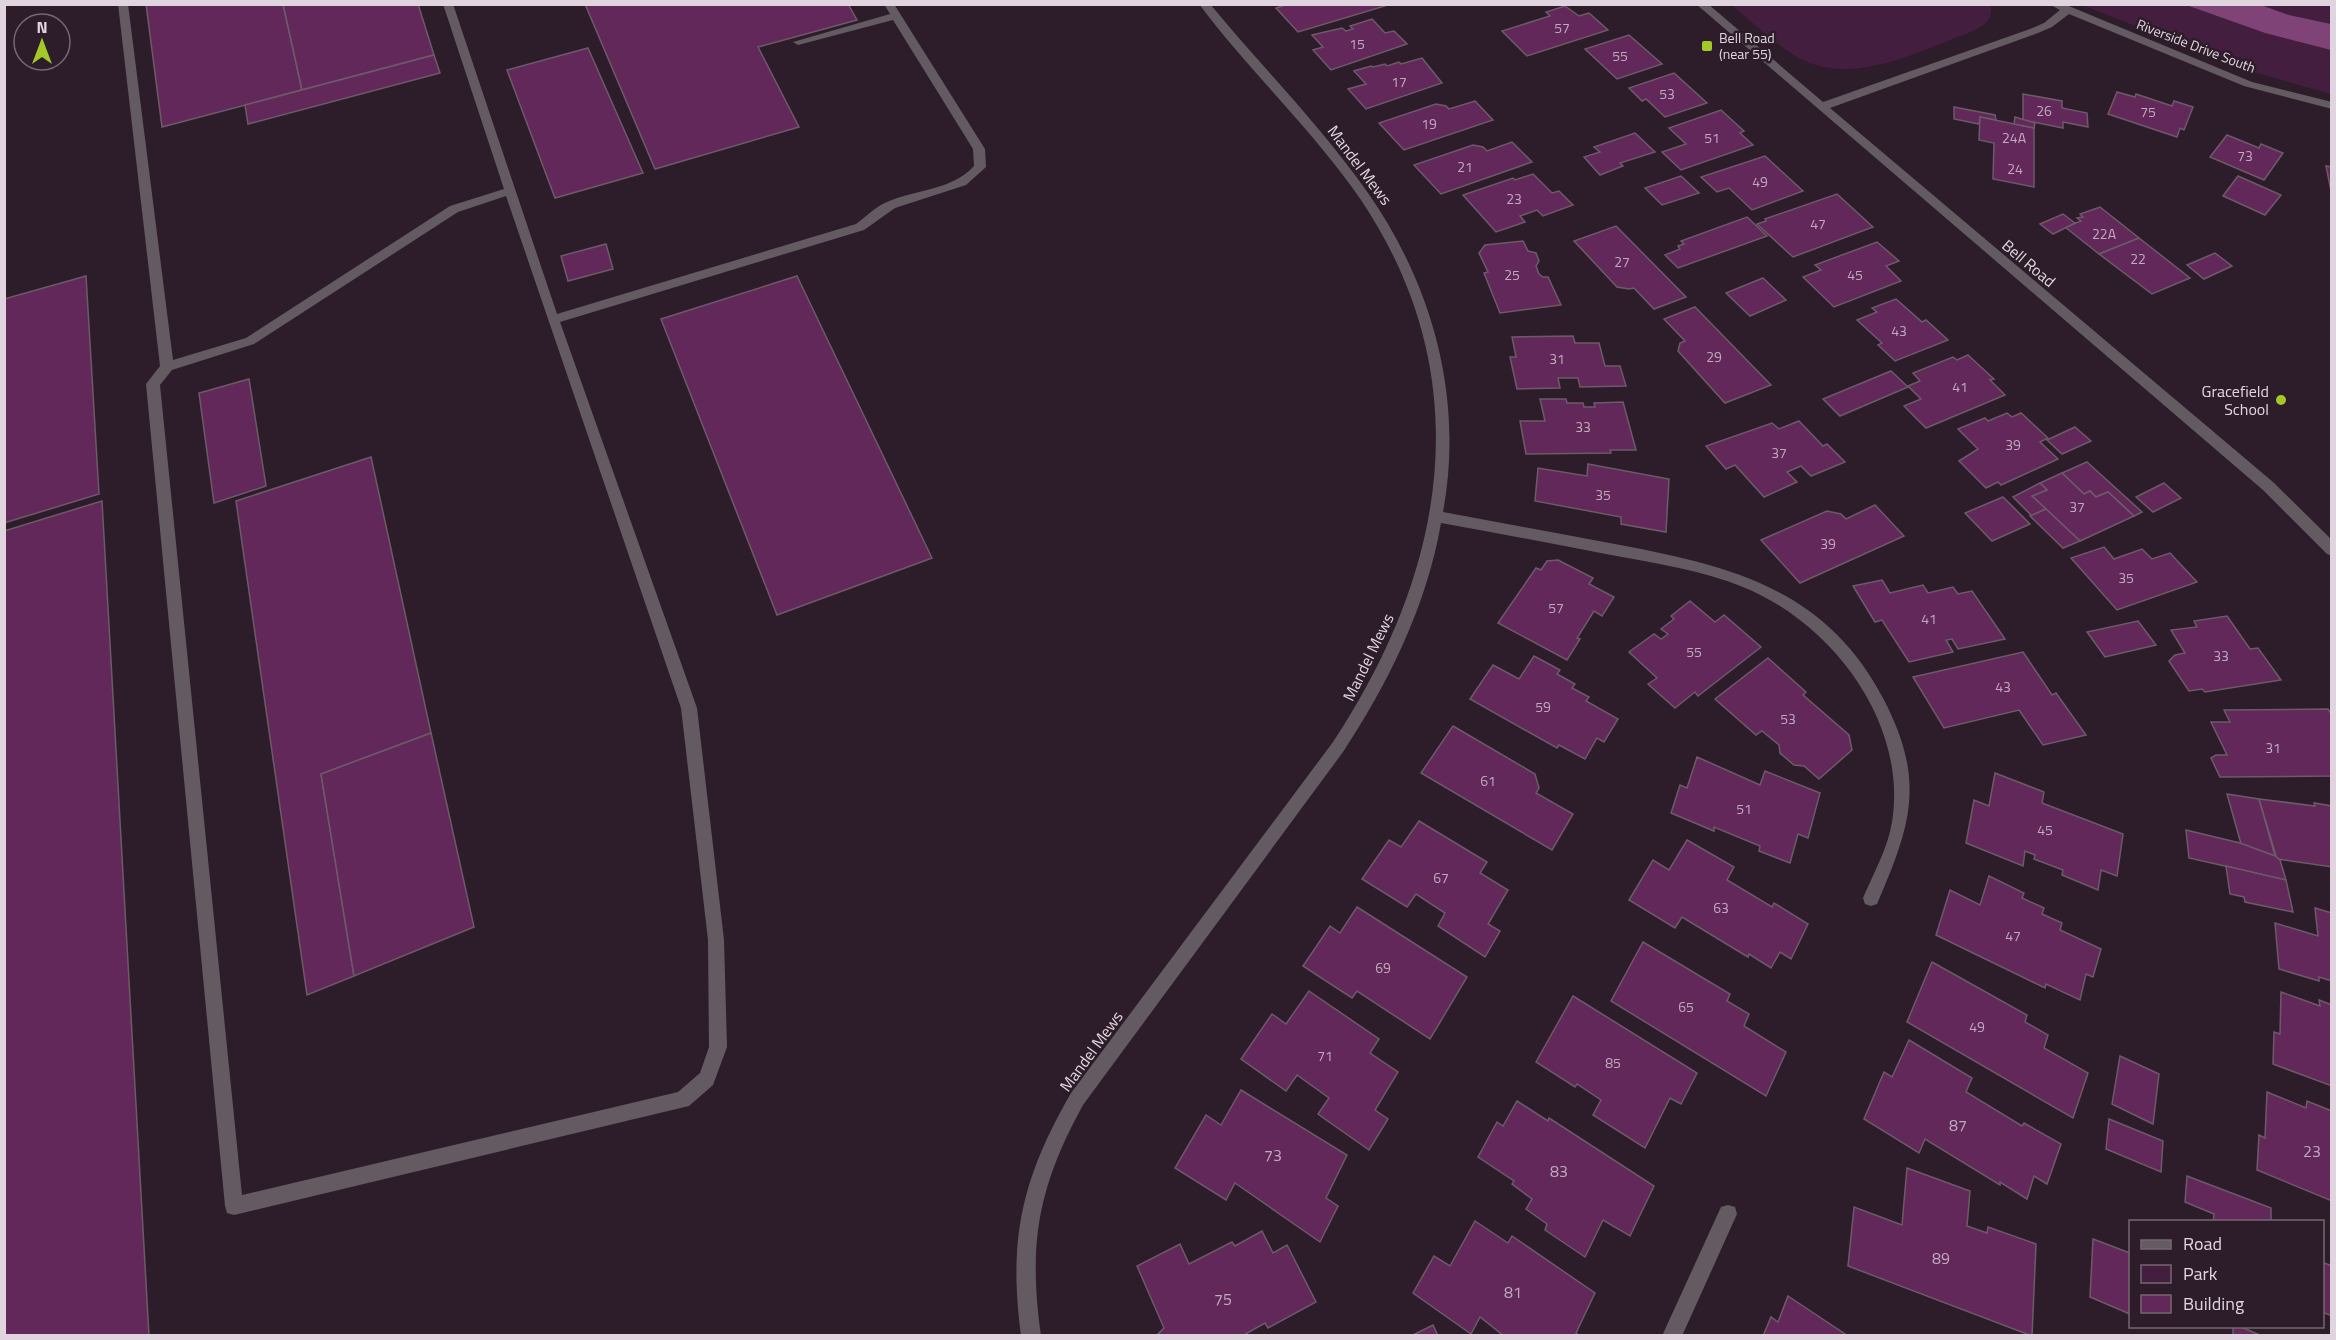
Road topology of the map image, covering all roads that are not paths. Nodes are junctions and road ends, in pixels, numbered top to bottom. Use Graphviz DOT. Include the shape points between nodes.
graph roads {
  1 [pos="123,4"];
  2 [pos="448,4"];
  3 [pos="889,4"];
  4 [pos="1204,4"];
  5 [pos="1701,4"];
  6 [pos="2054,4"];
  7 [pos="2067,10"];
  8 [pos="896,16"];
  9 [pos="798,42"];
  10 [pos="2331,106"];
  11 [pos="1821,107"];
  12 [pos="510,191"];
  13 [pos="553,320"];
  14 [pos="167,367"];
  15 [pos="1435,516"];
  16 [pos="2331,550"];
  17 [pos="1871,898"];
  18 [pos="1728,1214"];
  19 [pos="1031,1335"];
  20 [pos="1672,1335"];
  1 -- 14 [label="street"];
  2 -- 12 [label="street"];
  3 -- 8 [label="street"];
  4 -- 15 [label="street, Mandel Mews" via="1358,189 1388,235 1415,292 1432,343 1442,402 1444,457"];
  5 -- 11 [label="street, Bell Road"];
  6 -- 7 [label="street, Riverside Drive South"];
  7 -- 10 [label="street, Riverside Drive South" via="2248,84"];
  7 -- 11 [label="street" via="2048,26"];
  8 -- 9 [label="street"];
  8 -- 13 [label="street" via="979,149 980,167 974,176 889,206 860,227"];
  11 -- 16 [label="street, Bell Road" via="2268,486"];
  12 -- 13 [label="street"];
  12 -- 14 [label="street" via="454,209 250,341"];
  13 -- 14 [label="street" via="689,708 716,940 718,1047 707,1079 683,1100 234,1206 153,384"];
  15 -- 17 [label="street" via="1709,569 1773,594 1827,634 1882,709 1900,767 1900,820 1893,850"];
  15 -- 19 [label="street, Mandel Mews" via="1411,610 1372,694 1338,747 1077,1099 1052,1143 1029,1211 1024,1256 1024,1296"];
  18 -- 20 [label="street"];
}
